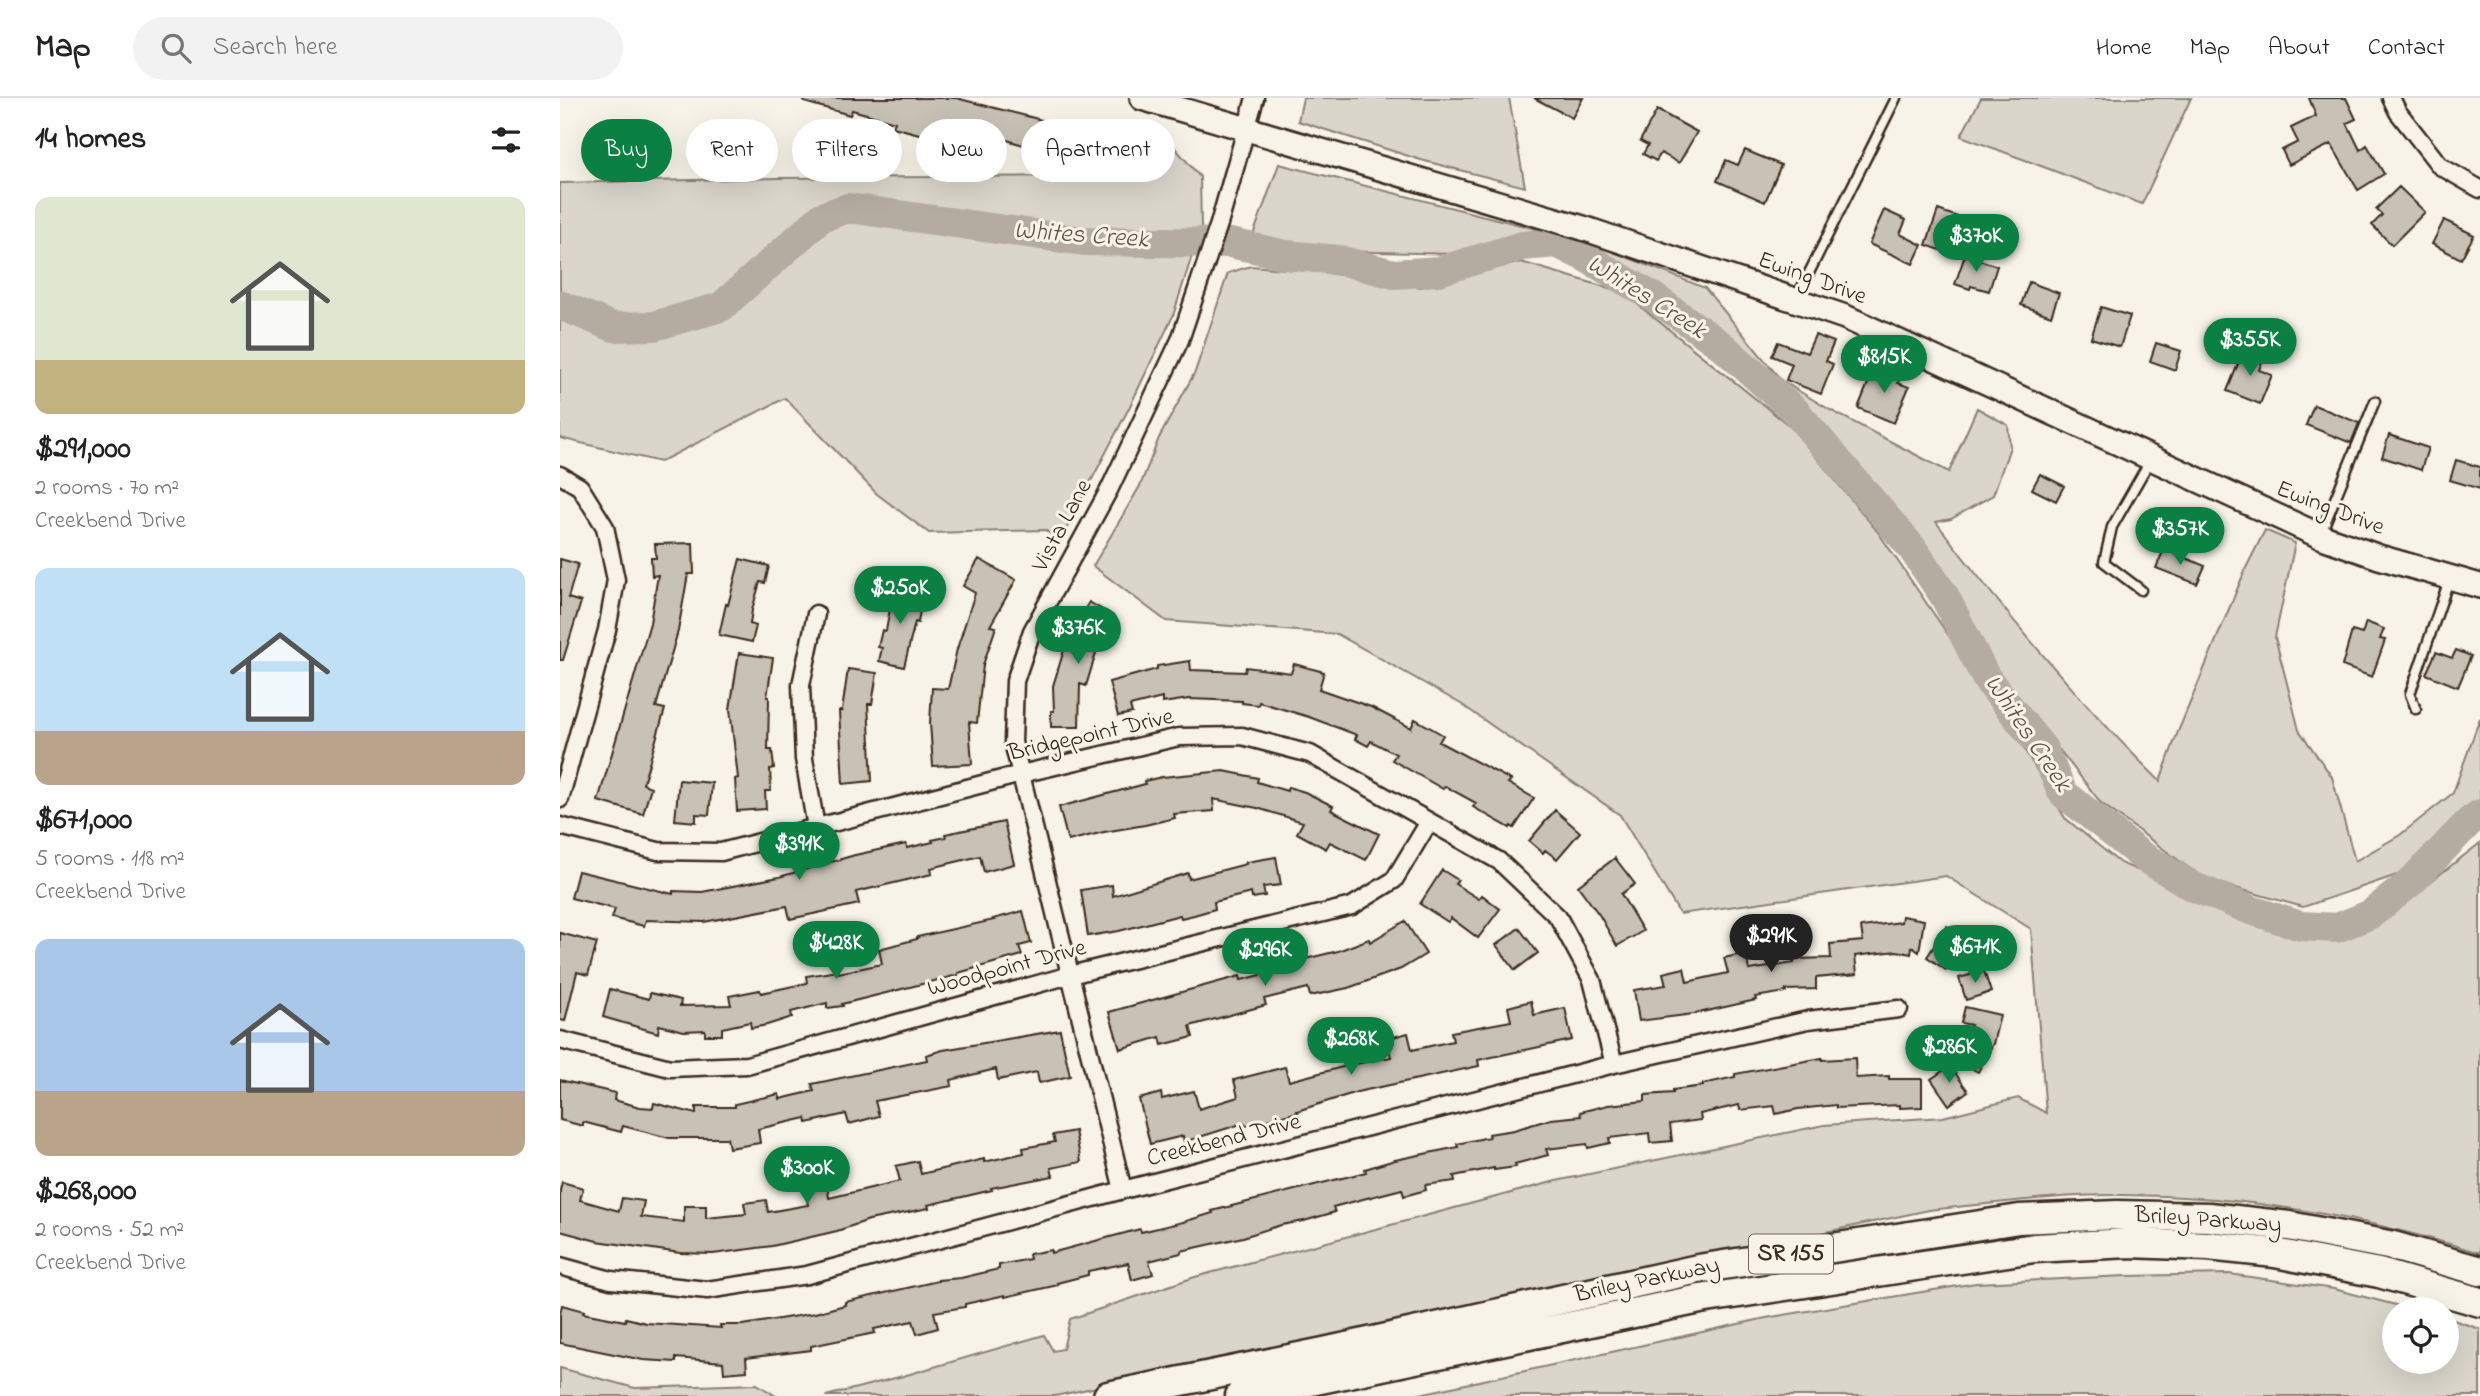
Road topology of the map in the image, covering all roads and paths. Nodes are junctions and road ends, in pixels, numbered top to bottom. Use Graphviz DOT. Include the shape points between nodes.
graph roads {
  1 [pos="1142,98"];
  2 [pos="1255,98"];
  3 [pos="1896,98"];
  4 [pos="2391,98"];
  5 [pos="1246,130"];
  6 [pos="2480,189"];
  7 [pos="1796,300"];
  8 [pos="2375,401"];
  9 [pos="2151,459"];
  10 [pos="560,475"];
  11 [pos="2320,536"];
  12 [pos="2450,578"];
  13 [pos="2480,586"];
  14 [pos="2141,590"];
  15 [pos="816,614"];
  16 [pos="2416,709"];
  17 [pos="1021,774"];
  18 [pos="560,799"];
  19 [pos="1429,822"];
  20 [pos="560,826"];
  21 [pos="816,827"];
  22 [pos="1070,975"];
  23 [pos="1899,1009"];
  24 [pos="560,1040"];
  25 [pos="1614,1064"];
  26 [pos="1124,1190"];
  27 [pos="560,1266"];
  28 [pos="2480,1271"];
  29 [pos="2480,1302"];
  30 [pos="1108,1396"];
  31 [pos="1240,1396"];
  1 -- 5 [label="street, Ewing Drive"];
  2 -- 5 [label="street, Vista Lane"];
  3 -- 7 [label="lane"];
  4 -- 6 [label="street" via="2440,166"];
  5 -- 7 [label="street, Ewing Drive" via="1583,228"];
  5 -- 17 [label="street, Vista Lane" via="1180,340 1109,490 1032,631 1015,681 1013,742"];
  7 -- 9 [label="street, Ewing Drive" via="1845,317"];
  8 -- 11 [label="lane"];
  9 -- 11 [label="street, Ewing Drive"];
  9 -- 14 [label="lane" via="2112,527 2104,562"];
  10 -- 18 [label="street" via="580,487 606,527 617,580"];
  11 -- 12 [label="street, Ewing Drive"];
  12 -- 13 [label="street, Ewing Drive"];
  12 -- 16 [label="lane" via="2410,694"];
  15 -- 21 [label="street" via="800,685 804,759"];
  17 -- 19 [label="street, Bridgepoint Drive" via="1179,737 1241,736 1310,754"];
  17 -- 21 [label="street, Bridgepoint Drive"];
  17 -- 22 [label="street, Vista Lane"];
  19 -- 22 [label="street, Woodpoint Drive" via="1394,880 1352,905"];
  19 -- 25 [label="street, Bridgepoint Drive" via="1499,861 1558,917 1592,981"];
  20 -- 21 [label="street, Bridgepoint Drive" via="658,851 708,852"];
  22 -- 24 [label="street, Woodpoint Drive" via="747,1065 670,1068"];
  22 -- 26 [label="street, Vista Lane"];
  23 -- 25 [label="street, Creekbend Drive" via="1808,1020"];
  25 -- 26 [label="street, Creekbend Drive"];
  26 -- 27 [label="street, Creekbend Drive" via="807,1275 707,1290 611,1280"];
  28 -- 30 [label="highway, Briley Parkway / SR 155" via="2393,1246 2289,1226 2209,1217 2020,1219 1699,1269"];
  29 -- 31 [label="highway, Briley Parkway / SR 155" via="2379,1273 2275,1253 2129,1243 2034,1248 1700,1299"];
}
